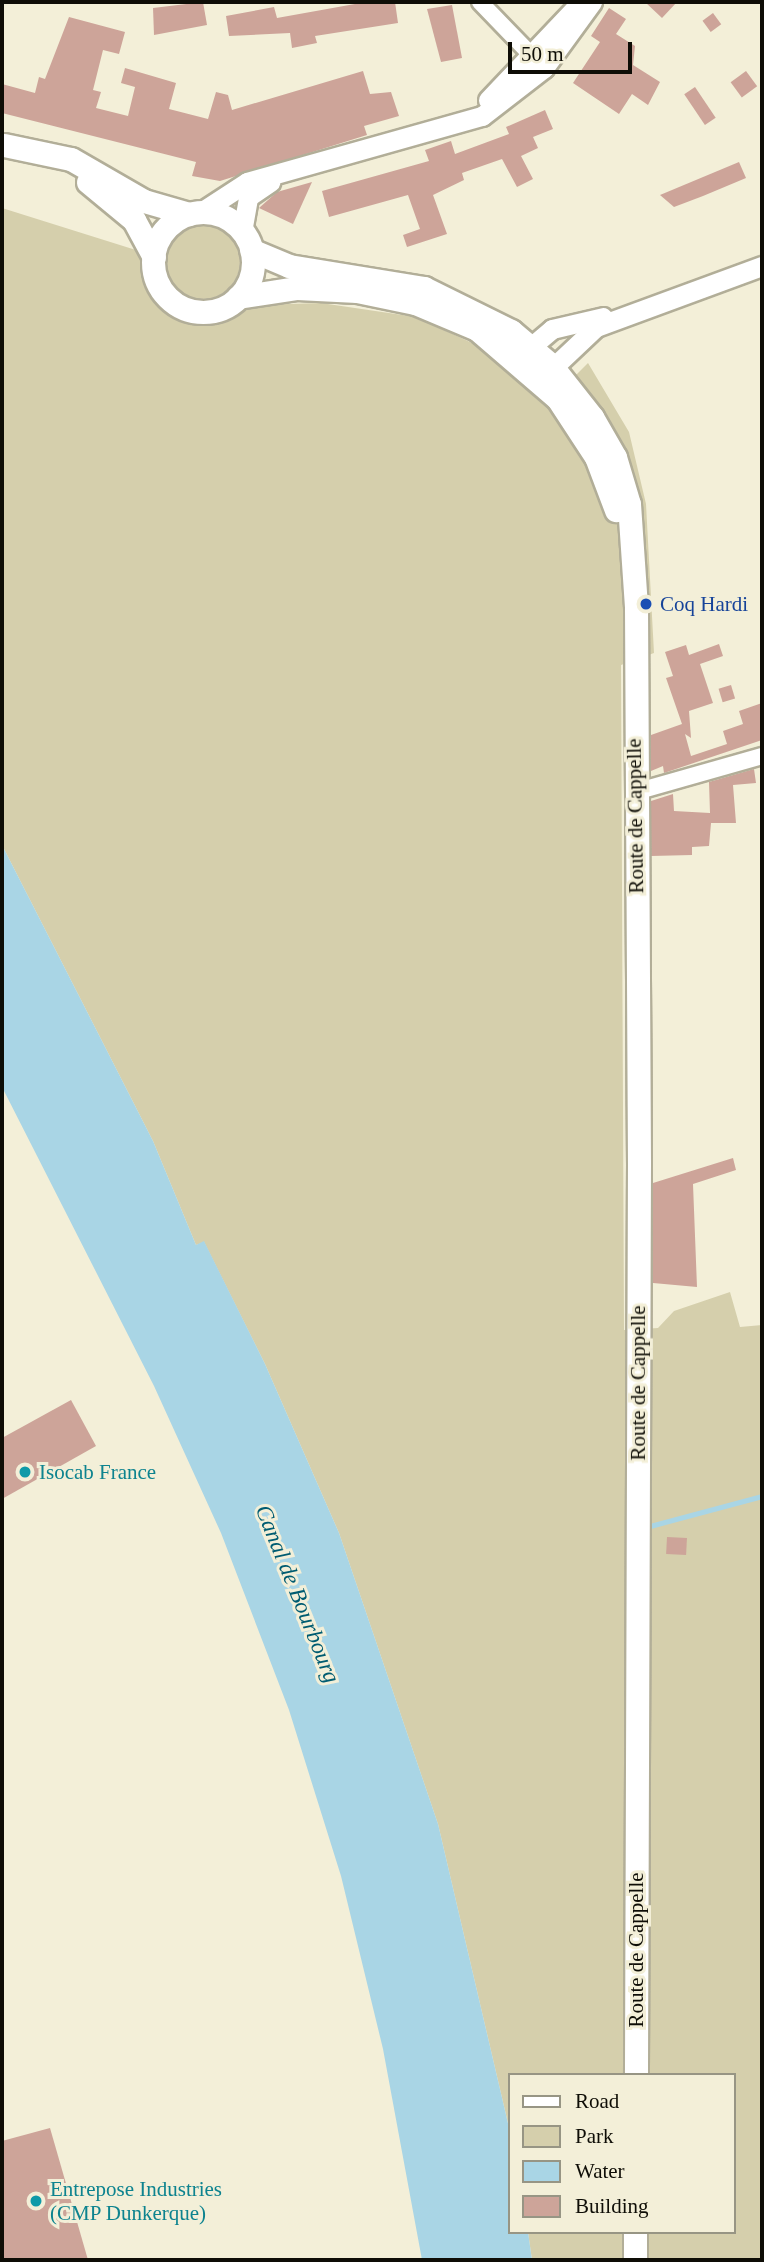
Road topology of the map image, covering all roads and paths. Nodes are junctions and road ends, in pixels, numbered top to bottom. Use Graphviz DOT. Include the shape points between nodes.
graph roads {
  1 [pos="480,2"];
  2 [pos="581,2"];
  3 [pos="592,2"];
  4 [pos="538,62"];
  5 [pos="3,145"];
  6 [pos="293,172"];
  7 [pos="195,213"];
  8 [pos="246,241"];
  9 [pos="153,257"];
  10 [pos="762,266"];
  11 [pos="238,297"];
  12 [pos="628,312"];
  13 [pos="524,352"];
  14 [pos="546,373"];
  15 [pos="762,756"];
  16 [pos="635,792"];
  17 [pos="636,2073"];
  18 [pos="635,2234"];
  19 [pos="635,2260"];
  1 -- 4 [label="street"];
  2 -- 4 [label="street"];
  3 -- 4 [label="street"];
  4 -- 6 [label="street" via="488,113"];
  5 -- 7 [label="main road" via="71,159 149,204"];
  5 -- 9 [label="main road" via="62,166 106,194 139,226"];
  6 -- 7 [label="street" via="247,182"];
  6 -- 8 [label="street" via="248,197"];
  7 -- 8 [label="main road" via="226,218"];
  7 -- 9 [label="main road" via="164,231"];
  8 -- 11 [label="main road" via="251,275"];
  8 -- 13 [label="main road" via="289,267 424,288 482,313"];
  9 -- 11 [label="main road" via="161,288 182,307 210,311"];
  10 -- 12 [label="street"];
  11 -- 13 [label="main road" via="297,288 386,296 456,318"];
  12 -- 13 [label="street" via="558,326"];
  12 -- 14 [label="street" via="588,332"];
  13 -- 14 [label="main road, Route de Cappelle"];
  14 -- 16 [label="main road, Route de Cappelle" via="609,464 623,541 634,692"];
  15 -- 16 [label="street"];
  16 -- 17 [label="main road, Route de Cappelle"];
  18 -- 19 [label="main road"];
}
